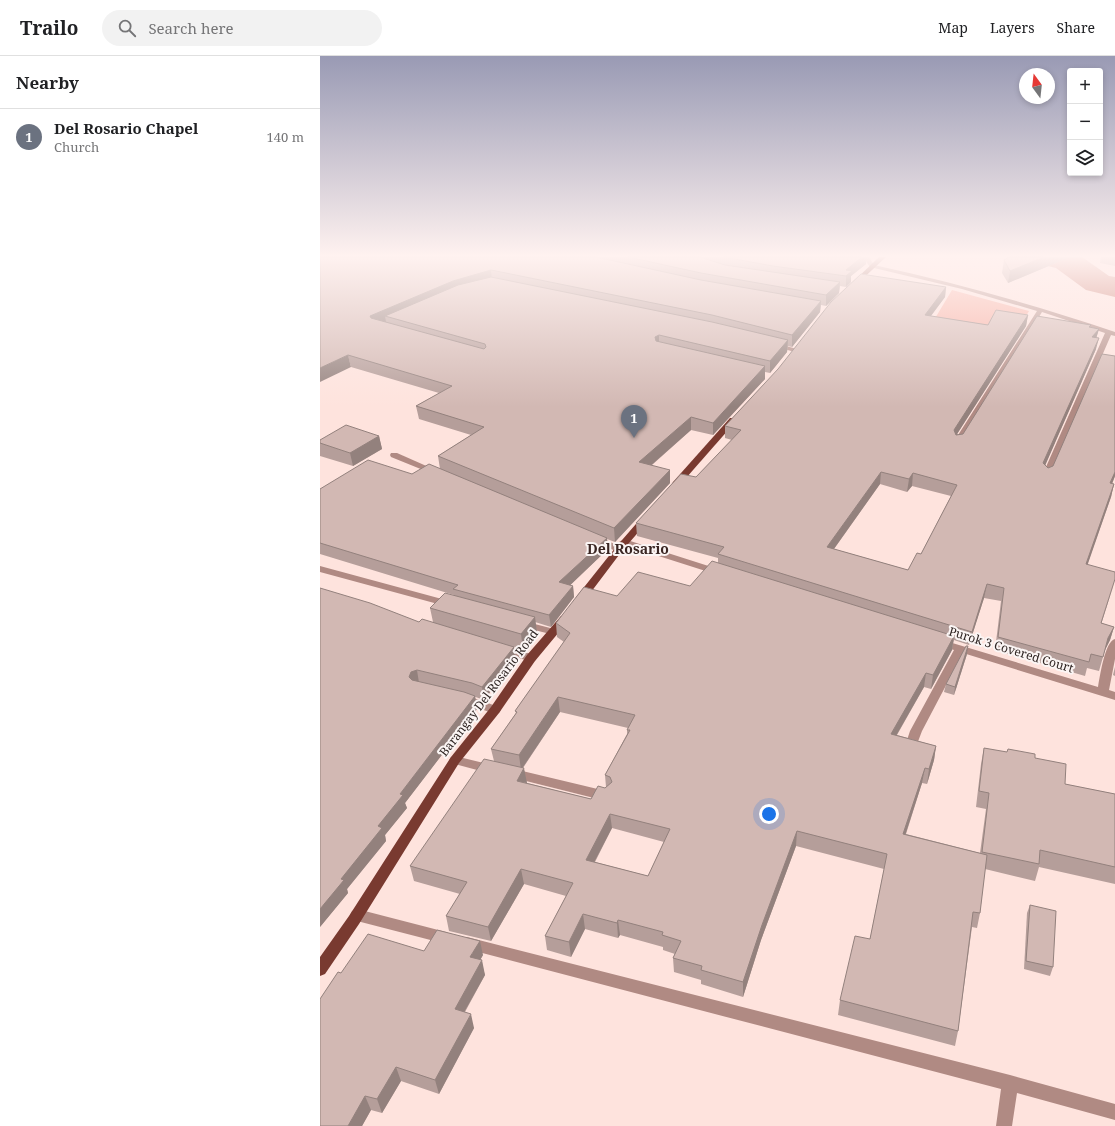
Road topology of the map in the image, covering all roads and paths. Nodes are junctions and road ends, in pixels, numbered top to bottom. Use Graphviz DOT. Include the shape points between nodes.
graph roads {
  1 [pos="1034,307"];
  2 [pos="1041,309"];
  3 [pos="1112,333"];
  4 [pos="764,343"];
  5 [pos="797,347"];
  6 [pos="786,360"];
  7 [pos="743,410"];
  8 [pos="957,443"];
  9 [pos="394,455"];
  10 [pos="444,475"];
  11 [pos="1046,476"];
  12 [pos="670,491"];
  13 [pos="649,514"];
  14 [pos="584,534"];
  15 [pos="621,546"];
  16 [pos="320,569"];
  17 [pos="729,575"];
  18 [pos="462,607"];
  19 [pos="516,622"];
  20 [pos="554,632"];
  21 [pos="930,639"];
  22 [pos="1115,642"];
  23 [pos="493,646"];
  24 [pos="960,649"];
  25 [pos="531,658"];
  26 [pos="1103,692"];
  27 [pos="452,696"];
  28 [pos="1115,696"];
  29 [pos="495,710"];
  30 [pos="910,749"];
  31 [pos="455,760"];
  32 [pos="606,796"];
  33 [pos="357,915"];
  34 [pos="320,969"];
  35 [pos="1010,1083"];
  36 [pos="1115,1112"];
  37 [pos="1004,1126"];
  1 -- 2 [label="street"];
  2 -- 3 [label="street"];
  2 -- 8 [label="street"];
  3 -- 11 [label="street"];
  4 -- 5 [label="street"];
  5 -- 6 [label="main road"];
  7 -- 12 [label="main road"];
  9 -- 10 [label="street"];
  13 -- 15 [label="main road, Barangay Del Rosario Road"];
  14 -- 15 [label="street"];
  15 -- 17 [label="street"];
  15 -- 20 [label="main road, Barangay Del Rosario Road"];
  16 -- 18 [label="street"];
  19 -- 20 [label="street"];
  20 -- 25 [label="main road, Barangay Del Rosario Road"];
  21 -- 24 [label="street, Purok 3 Covered Court"];
  22 -- 26 [label="street"];
  23 -- 25 [label="street"];
  24 -- 26 [label="street, Purok 3 Covered Court"];
  24 -- 30 [label="street" via="916,731"];
  25 -- 29 [label="main road, Barangay Del Rosario Road"];
  26 -- 28 [label="street, Purok 3 Covered Court"];
  27 -- 29 [label="street"];
  29 -- 31 [label="main road, Barangay Del Rosario Road"];
  31 -- 32 [label="street"];
  31 -- 33 [label="main road, Barangay Del Rosario Road"];
  33 -- 34 [label="main road, Barangay Del Rosario Road"];
  33 -- 35 [label="street"];
  35 -- 36 [label="street"];
  35 -- 37 [label="street"];
}
